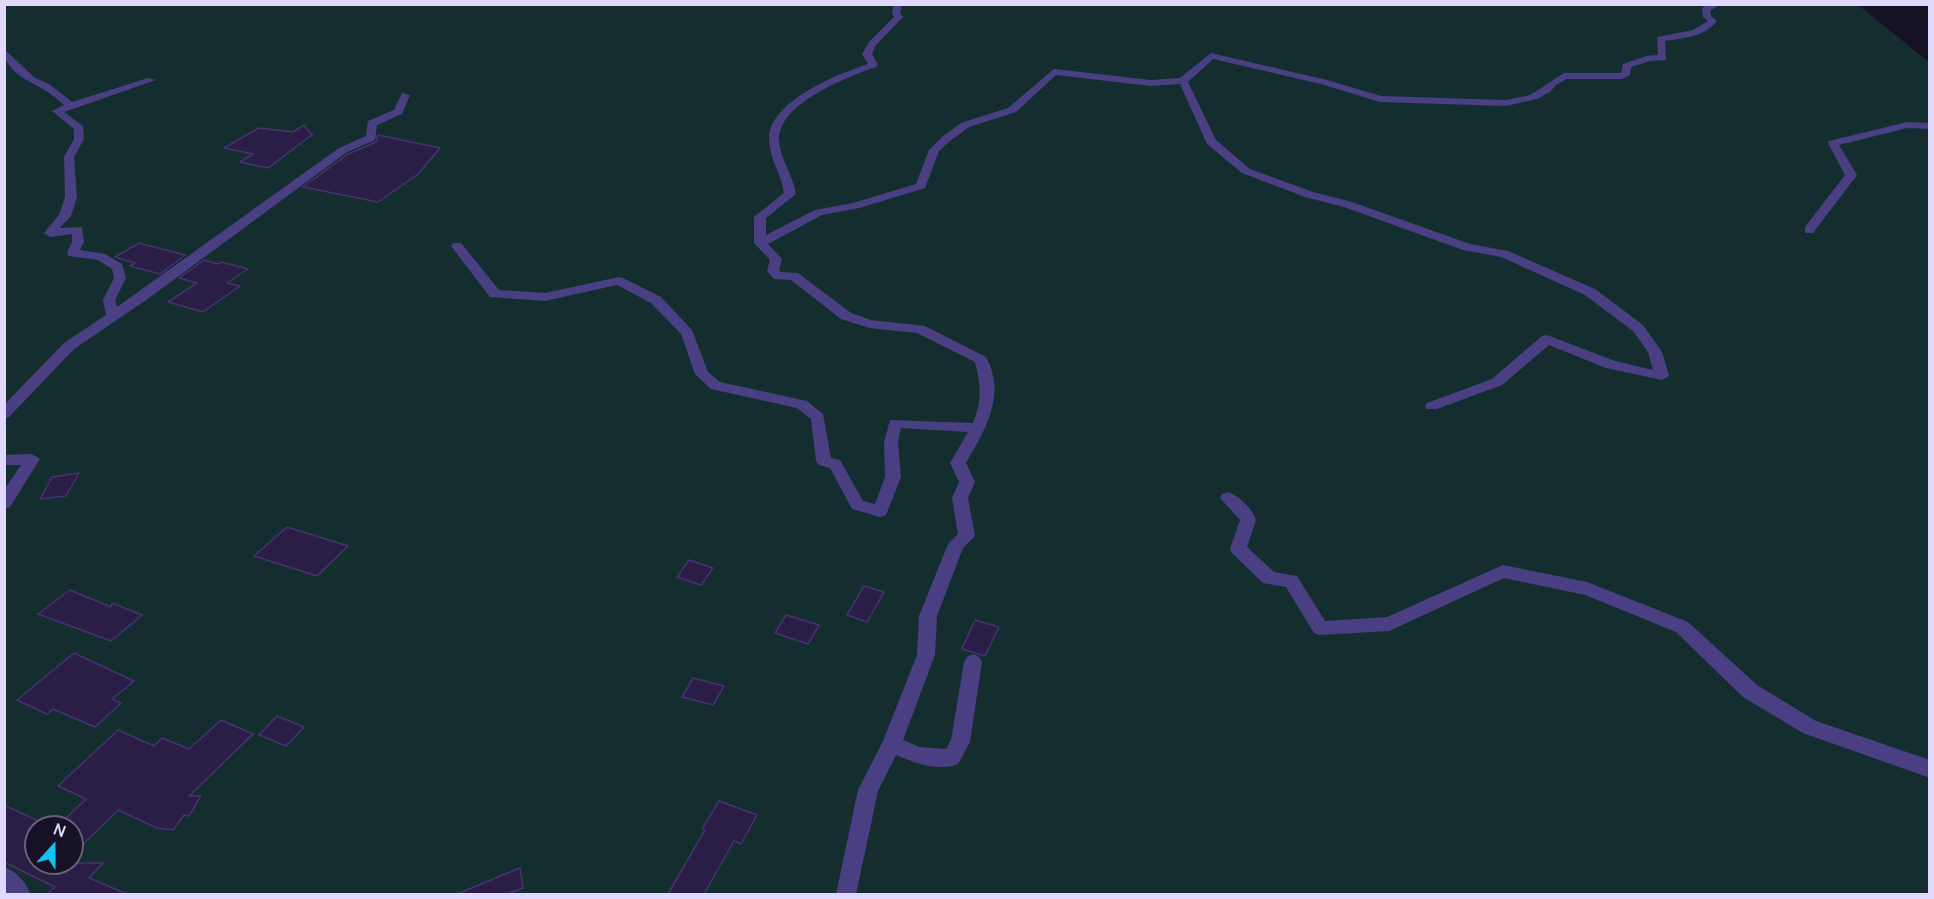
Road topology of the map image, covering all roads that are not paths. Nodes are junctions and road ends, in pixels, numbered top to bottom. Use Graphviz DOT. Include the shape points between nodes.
graph roads {
  1 [pos="898,4"];
  2 [pos="1717,4"];
  3 [pos="4,52"];
  4 [pos="151,80"];
  5 [pos="1183,81"];
  6 [pos="405,95"];
  7 [pos="71,106"];
  8 [pos="1929,126"];
  9 [pos="1809,230"];
  10 [pos="760,243"];
  11 [pos="458,246"];
  12 [pos="113,316"];
  13 [pos="1432,406"];
  14 [pos="4,414"];
  15 [pos="978,428"];
  16 [pos="4,460"];
  17 [pos="1228,498"];
  18 [pos="4,503"];
  19 [pos="973,662"];
  20 [pos="892,744"];
  21 [pos="1929,769"];
  22 [pos="4,877"];
  23 [pos="20,894"];
  24 [pos="846,894"];
  1 -- 10 [label="street" via="899,17 867,54 873,64 835,78 784,115 774,135 782,172 790,182 790,194 760,217"];
  2 -- 5 [label="street" via="1705,10 1713,21 1710,26 1660,39 1663,58 1626,66 1623,76 1564,76 1533,97 1506,103 1380,99 1211,56"];
  3 -- 7 [label="street" via="13,64"];
  4 -- 7 [label="street"];
  5 -- 10 [label="street" via="1151,82 1054,72 1012,110 965,125 946,139 934,150 921,186 855,206 819,212"];
  5 -- 13 [label="street" via="1211,142 1246,171 1467,247 1504,254 1590,292 1638,328 1654,351 1662,376 1611,365 1547,339 1497,382"];
  6 -- 12 [label="street" via="398,112 372,123 371,138 343,150"];
  7 -- 12 [label="street" via="57,111 79,128 80,139 69,157 71,197 65,216 50,233 78,230 73,253 101,257 118,267 120,278 109,300"];
  8 -- 9 [label="street" via="1907,125 1833,143 1851,175"];
  10 -- 15 [label="street" via="776,259 773,272 794,276 846,316 869,324 920,329 981,360 988,379 986,414"];
  11 -- 15 [label="street" via="495,294 544,297 619,281 656,300 687,333 702,374 716,386 802,404 818,417 824,461 835,464 858,505 880,511 893,477 891,442 895,423"];
  12 -- 14 [label="street" via="69,346"];
  15 -- 20 [label="street" via="958,463 967,482 960,498 967,537 956,544 928,616 926,655"];
  16 -- 18 [label="street" via="32,459"];
  17 -- 21 [label="street" via="1248,515 1250,525 1238,549 1269,578 1291,580 1320,628 1389,624 1503,571 1587,589 1682,627 1750,691 1810,727"];
  19 -- 20 [label="street" via="960,742 951,758 919,756"];
  20 -- 24 [label="street" via="868,790"];
  22 -- 23 [label="street"];
}
